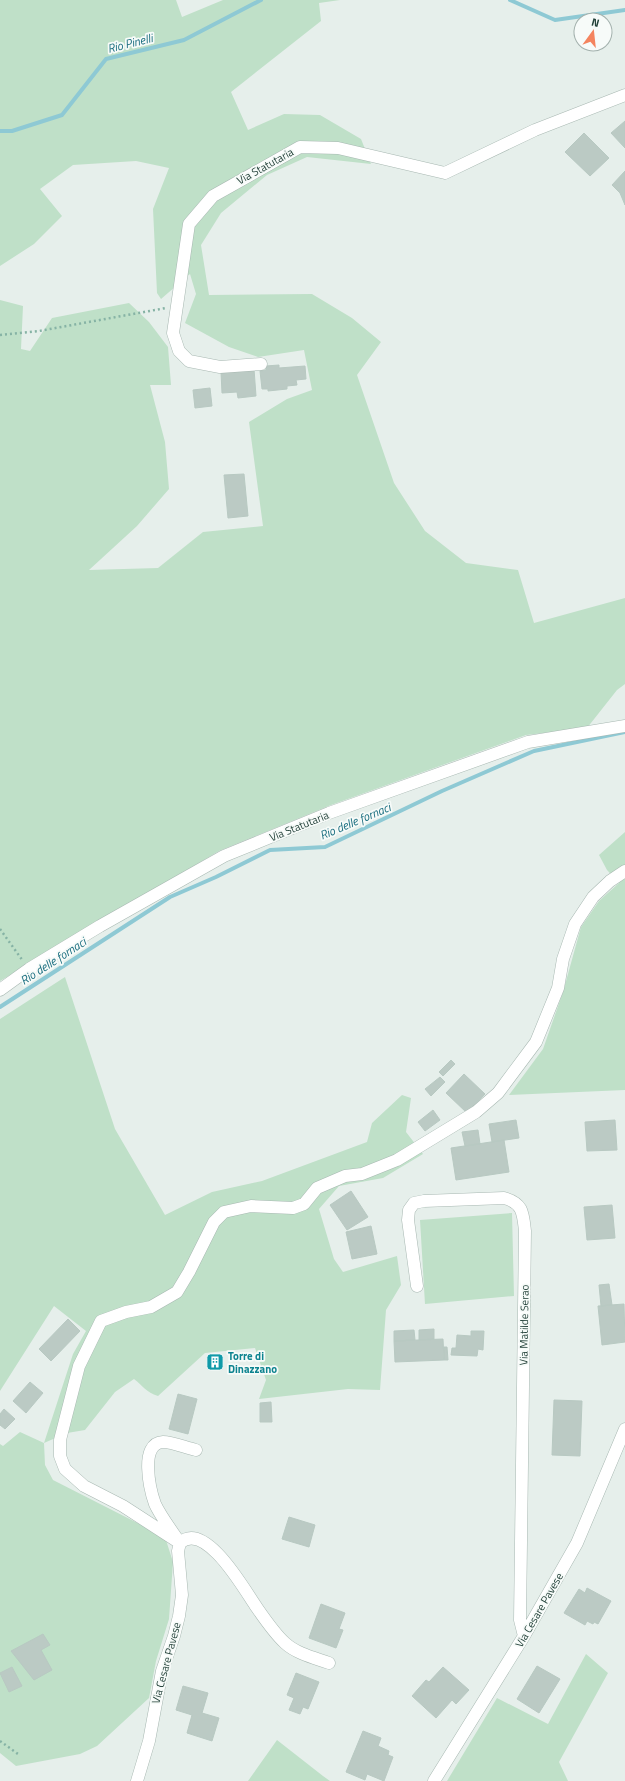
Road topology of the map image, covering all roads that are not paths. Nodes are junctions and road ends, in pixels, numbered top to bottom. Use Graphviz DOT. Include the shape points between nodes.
graph roads {
  1 [pos="625,95"];
  2 [pos="261,364"];
  3 [pos="625,726"];
  4 [pos="625,871"];
  5 [pos="0,990"];
  6 [pos="417,1286"];
  7 [pos="625,1429"];
  8 [pos="196,1450"];
  9 [pos="180,1543"];
  10 [pos="524,1636"];
  11 [pos="330,1663"];
  12 [pos="137,1781"];
  13 [pos="434,1781"];
  1 -- 2 [label="street, Via Statutaria" via="535,130 445,173 338,148 300,147 213,196 189,224 173,334 179,351 189,360 220,367"];
  3 -- 5 [label="street, Via Statutaria" via="528,742 329,814 224,856 100,926 29,969"];
  4 -- 9 [label="street" via="593,897 575,924 563,959 558,988 536,1042 498,1093 476,1112 397,1160 362,1174 345,1176 317,1188 304,1204 293,1208 251,1206 224,1212 214,1222 177,1292 151,1307 101,1321 79,1366 60,1440 60,1456 65,1469 84,1486 130,1510"];
  6 -- 10 [label="street, Via Matilde Serao" via="408,1220 409,1210 414,1204 424,1201 504,1198 520,1207 525,1231 520,1620"];
  7 -- 10 [label="street, Via Cesare Pavese" via="577,1543"];
  8 -- 9 [label="street" via="164,1442 153,1447 149,1453 155,1504"];
  9 -- 11 [label="street" via="184,1539 194,1538 206,1544 230,1567 254,1604 285,1643 295,1650"];
  9 -- 12 [label="street, Via Cesare Pavese" via="178,1551 182,1594 179,1616 162,1671 149,1741"];
  10 -- 13 [label="street, Via Cesare Pavese"];
}
